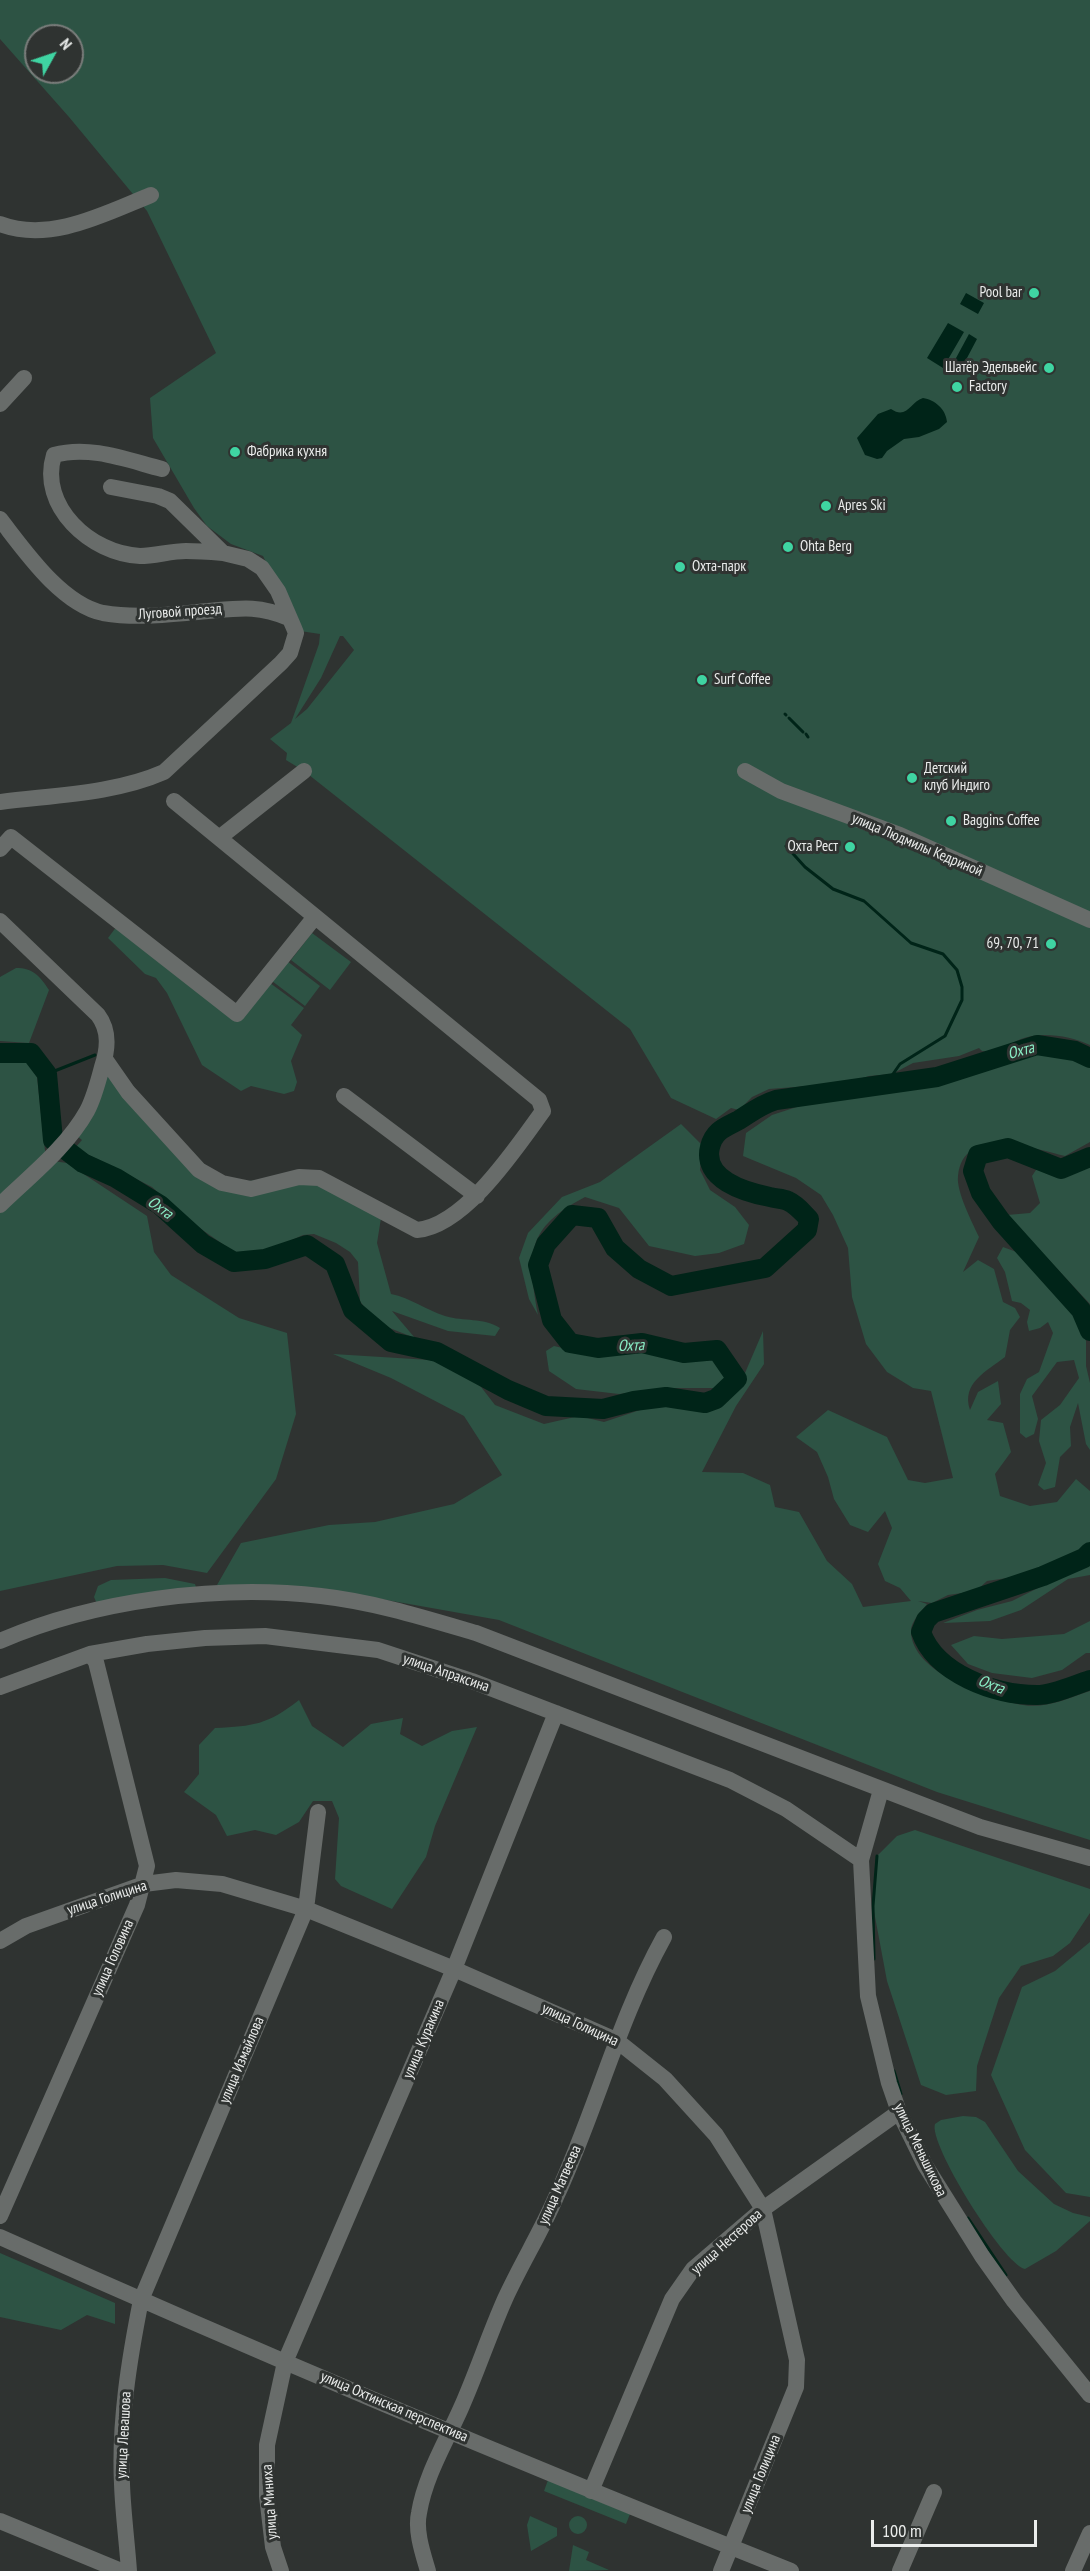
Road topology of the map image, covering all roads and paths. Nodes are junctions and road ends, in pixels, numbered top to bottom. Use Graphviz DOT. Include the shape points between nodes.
graph roads {
  1 [pos="151,195"];
  2 [pos="0,224"];
  3 [pos="24,378"];
  4 [pos="0,404"];
  5 [pos="162,469"];
  6 [pos="111,487"];
  7 [pos="0,519"];
  8 [pos="223,553"];
  9 [pos="289,618"];
  10 [pos="304,771"];
  11 [pos="745,771"];
  12 [pos="174,801"];
  13 [pos="0,802"];
  14 [pos="219,838"];
  15 [pos="0,849"];
  16 [pos="314,918"];
  17 [pos="1090,920"];
  18 [pos="0,921"];
  19 [pos="105,1059"];
  20 [pos="344,1096"];
  21 [pos="477,1196"];
  22 [pos="0,1205"];
  23 [pos="0,1641"];
  24 [pos="90,1654"];
  25 [pos="0,1687"];
  26 [pos="556,1713"];
  27 [pos="881,1790"];
  28 [pos="318,1812"];
  29 [pos="1090,1858"];
  30 [pos="861,1860"];
  31 [pos="144,1884"];
  32 [pos="306,1909"];
  33 [pos="664,1937"];
  34 [pos="0,1941"];
  35 [pos="454,1969"];
  36 [pos="616,2040"];
  37 [pos="899,2112"];
  38 [pos="763,2209"];
  39 [pos="0,2216"];
  40 [pos="0,2237"];
  41 [pos="141,2300"];
  42 [pos="285,2362"];
  43 [pos="1090,2394"];
  44 [pos="451,2431"];
  45 [pos="591,2491"];
  46 [pos="934,2492"];
  47 [pos="0,2521"];
  48 [pos="1090,2533"];
  49 [pos="731,2547"];
  50 [pos="121,2571"];
  51 [pos="129,2571"];
  52 [pos="281,2571"];
  53 [pos="428,2571"];
  54 [pos="721,2571"];
  55 [pos="791,2571"];
  56 [pos="900,2571"];
  57 [pos="1073,2571"];
  1 -- 2 [label="street" via="97,217 41,231 21,231"];
  3 -- 4 [label="street"];
  5 -- 8 [label="street" via="107,454 79,451 54,455 50,470 61,511 79,533 110,548 139,556 186,551"];
  6 -- 8 [label="street" via="170,501"];
  7 -- 9 [label="street, Луговой проезд" via="63,592 79,604 102,612 136,616 255,607"];
  8 -- 9 [label="street" via="248,559 262,568 278,591"];
  9 -- 13 [label="street" via="296,633 290,652 164,772 110,788"];
  10 -- 14 [label="street"];
  11 -- 17 [label="street, улица Людмилы Кедриной" via="781,791 900,835"];
  12 -- 14 [label="street"];
  14 -- 16 [label="street"];
  15 -- 16 [label="street" via="10,837 237,1014"];
  16 -- 21 [label="street" via="539,1101 543,1111"];
  18 -- 19 [label="street" via="105,1024"];
  19 -- 21 [label="street" via="128,1092 199,1170 222,1183 251,1189 299,1178 318,1178 417,1230 430,1229"];
  19 -- 22 [label="street" via="88,1108 69,1137"];
  20 -- 21 [label="street"];
  23 -- 27 [label="street" via="85,1612 166,1597 258,1593 321,1596 397,1610 476,1633"];
  24 -- 25 [label="street, улица Апраксина"];
  24 -- 26 [label="street, улица Апраксина" via="206,1638 264,1636 332,1643 378,1650 426,1664"];
  24 -- 31 [label="street, улица Головина" via="96,1662 147,1866"];
  26 -- 30 [label="street, улица Апраксина" via="730,1780 786,1809"];
  26 -- 35 [label="street, улица Куракина"];
  27 -- 29 [label="street" via="981,1827"];
  27 -- 30 [label="street, улица Меньшикова"];
  28 -- 32 [label="street, улица Измайлова"];
  30 -- 37 [label="street, улица Меньшикова" via="868,1996"];
  31 -- 32 [label="street, улица Голицина" via="176,1880 222,1884"];
  31 -- 34 [label="street, улица Голицина" via="26,1926"];
  31 -- 39 [label="street, улица Головина"];
  32 -- 35 [label="street, улица Голицина"];
  32 -- 41 [label="street, улица Измайлова"];
  33 -- 36 [label="street, улица Матвеева" via="642,1976"];
  35 -- 36 [label="street, улица Голицина"];
  35 -- 42 [label="street, улица Куракина"];
  36 -- 38 [label="street, улица Голицина" via="665,2079 716,2135"];
  36 -- 44 [label="street, улица Матвеева" via="570,2166 506,2298"];
  37 -- 38 [label="street, улица Нестерова"];
  37 -- 43 [label="street, улица Меньшикова" via="925,2165 975,2246"];
  38 -- 45 [label="street, улица Нестерова" via="693,2269 672,2299"];
  38 -- 49 [label="street, улица Голицина" via="798,2375"];
  40 -- 41 [label="street, улица Охтинская перспектива"];
  41 -- 42 [label="street, улица Охтинская перспектива"];
  41 -- 51 [label="street, улица Левашова" via="123,2430 122,2482"];
  42 -- 44 [label="street, улица Охтинская перспектива"];
  42 -- 52 [label="street, улица Миниха" via="267,2445 267,2496 273,2547"];
  44 -- 45 [label="street, улица Охтинская перспектива"];
  44 -- 53 [label="street, улица Матвеева" via="425,2487 418,2516"];
  45 -- 49 [label="street, улица Охтинская перспектива"];
  46 -- 56 [label="street"];
  47 -- 50 [label="street"];
  48 -- 57 [label="street"];
  49 -- 54 [label="street, улица Голицина"];
  49 -- 55 [label="street, улица Охтинская перспектива"];
}
